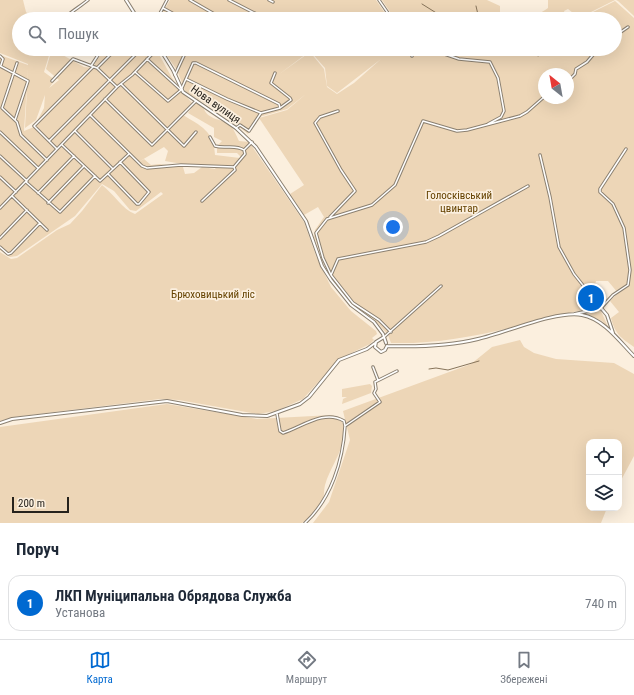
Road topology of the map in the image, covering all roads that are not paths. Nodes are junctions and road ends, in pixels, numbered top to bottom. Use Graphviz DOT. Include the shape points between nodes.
graph roads {
  1 [pos="88,0"];
  2 [pos="126,0"];
  3 [pos="167,0"];
  4 [pos="190,0"];
  5 [pos="229,0"];
  6 [pos="269,0"];
  7 [pos="379,0"];
  8 [pos="273,2"];
  9 [pos="163,8"];
  10 [pos="70,12"];
  11 [pos="134,12"];
  12 [pos="161,12"];
  13 [pos="170,12"];
  14 [pos="211,12"];
  15 [pos="252,12"];
  16 [pos="387,12"];
  17 [pos="628,27"];
  18 [pos="622,31"];
  19 [pos="0,56"];
  20 [pos="98,56"];
  21 [pos="109,56"];
  22 [pos="135,56"];
  23 [pos="150,56"];
  24 [pos="163,56"];
  25 [pos="184,56"];
  26 [pos="450,56"];
  27 [pos="592,56"];
  28 [pos="147,59"];
  29 [pos="17,63"];
  30 [pos="92,66"];
  31 [pos="0,67"];
  32 [pos="97,68"];
  33 [pos="135,72"];
  34 [pos="14,73"];
  35 [pos="275,73"];
  36 [pos="175,75"];
  37 [pos="574,75"];
  38 [pos="109,79"];
  39 [pos="186,79"];
  40 [pos="52,81"];
  41 [pos="121,84"];
  42 [pos="117,87"];
  43 [pos="182,90"];
  44 [pos="105,100"];
  45 [pos="196,101"];
  46 [pos="538,102"];
  47 [pos="1,107"];
  48 [pos="280,108"];
  49 [pos="338,111"];
  50 [pos="261,113"];
  51 [pos="90,115"];
  52 [pos="15,120"];
  53 [pos="485,125"];
  54 [pos="236,128"];
  55 [pos="168,130"];
  56 [pos="75,131"];
  57 [pos="0,132"];
  58 [pos="196,132"];
  59 [pos="210,137"];
  60 [pos="49,141"];
  61 [pos="252,142"];
  62 [pos="62,145"];
  63 [pos="58,149"];
  64 [pos="626,149"];
  65 [pos="244,150"];
  66 [pos="129,154"];
  67 [pos="540,155"];
  68 [pos="0,156"];
  69 [pos="74,156"];
  70 [pos="47,160"];
  71 [pos="120,162"];
  72 [pos="84,166"];
  73 [pos="234,167"];
  74 [pos="39,168"];
  75 [pos="113,169"];
  76 [pos="108,174"];
  77 [pos="95,176"];
  78 [pos="0,177"];
  79 [pos="26,182"];
  80 [pos="528,186"];
  81 [pos="16,192"];
  82 [pos="38,193"];
  83 [pos="12,196"];
  84 [pos="202,201"];
  85 [pos="48,203"];
  86 [pos="1,207"];
  87 [pos="27,210"];
  88 [pos="329,218"];
  89 [pos="40,223"];
  90 [pos="47,230"];
  91 [pos="0,238"];
  92 [pos="0,248"];
  93 [pos="331,275"];
  94 [pos="441,286"];
  95 [pos="601,308"];
  96 [pos="572,314"];
  97 [pos="391,332"];
  98 [pos="613,334"];
  99 [pos="384,337"];
  100 [pos="379,340"];
  101 [pos="375,343"];
  102 [pos="387,344"];
  103 [pos="367,349"];
  104 [pos="377,351"];
  105 [pos="634,356"];
  106 [pos="373,367"];
  107 [pos="397,371"];
  108 [pos="378,380"];
  109 [pos="277,414"];
  110 [pos="0,423"];
  111 [pos="346,426"];
  112 [pos="306,523"];
  1 -- 10 [label="street"];
  2 -- 11 [label="street"];
  3 -- 9 [label="street"];
  4 -- 14 [label="street"];
  5 -- 15 [label="street"];
  6 -- 8 [label="street"];
  7 -- 16 [label="street"];
  9 -- 12 [label="street"];
  9 -- 13 [label="street"];
  17 -- 18 [label="street"];
  19 -- 31 [label="street" via="3,59"];
  20 -- 30 [label="street"];
  21 -- 32 [label="street"];
  22 -- 38 [label="street"];
  23 -- 28 [label="street"];
  24 -- 36 [label="street, Нова вулиця"];
  25 -- 36 [label="street"];
  26 -- 53 [label="street" via="490,62 498,78 504,111 501,117"];
  27 -- 37 [label="street"];
  28 -- 33 [label="street"];
  28 -- 43 [label="street"];
  29 -- 34 [label="street"];
  30 -- 32 [label="street"];
  30 -- 40 [label="street" via="73,59"];
  30 -- 60 [label="street" via="34,126"];
  31 -- 34 [label="street"];
  32 -- 38 [label="street"];
  33 -- 41 [label="street"];
  33 -- 43 [label="street" via="166,101"];
  34 -- 47 [label="street"];
  34 -- 52 [label="street" via="28,81"];
  35 -- 48 [label="street" via="271,83 291,99"];
  36 -- 43 [label="street, Нова вулиця"];
  38 -- 42 [label="street"];
  38 -- 60 [label="street"];
  39 -- 43 [label="street"];
  39 -- 48 [label="street" via="193,63 196,63 257,92 279,104"];
  39 -- 50 [label="street" via="227,100"];
  41 -- 42 [label="street"];
  41 -- 55 [label="street"];
  42 -- 44 [label="street"];
  43 -- 45 [label="street, Нова вулиця"];
  44 -- 51 [label="street"];
  44 -- 55 [label="street" via="152,145"];
  45 -- 54 [label="street, Нова вулиця"];
  45 -- 55 [label="street"];
  46 -- 53 [label="street" via="523,114"];
  47 -- 52 [label="street"];
  48 -- 50 [label="street"];
  49 -- 88 [label="street" via="320,117 316,123 355,191"];
  50 -- 54 [label="street" via="249,131 240,125"];
  51 -- 56 [label="street"];
  51 -- 66 [label="street"];
  52 -- 70 [label="street" via="21,135"];
  53 -- 88 [label="street" via="457,131 425,121 420,123 418,134 397,181 381,198 372,204"];
  54 -- 61 [label="street, Нова вулиця"];
  55 -- 58 [label="street" via="184,146"];
  56 -- 62 [label="street"];
  56 -- 75 [label="street"];
  57 -- 74 [label="street"];
  59 -- 65 [label="street" via="215,146"];
  60 -- 63 [label="street"];
  61 -- 65 [label="street"];
  61 -- 99 [label="street, Нова вулиця" via="306,221 330,280 350,305 374,322"];
  62 -- 63 [label="street"];
  62 -- 69 [label="street"];
  63 -- 70 [label="street"];
  64 -- 95 [label="street" via="600,192 613,204 624,228 630,282"];
  65 -- 73 [label="street" via="245,154 241,161"];
  66 -- 71 [label="street"];
  66 -- 73 [label="street" via="146,168 181,165"];
  67 -- 95 [label="street" via="559,247 574,274"];
  68 -- 79 [label="street"];
  69 -- 72 [label="street"];
  69 -- 82 [label="street"];
  70 -- 74 [label="street"];
  71 -- 75 [label="street"];
  71 -- 76 [label="street" via="149,194 138,204"];
  72 -- 77 [label="street"];
  72 -- 85 [label="street"];
  73 -- 84 [label="street" via="235,170"];
  74 -- 79 [label="street"];
  75 -- 76 [label="street"];
  76 -- 77 [label="street" via="102,181"];
  77 -- 85 [label="street" via="60,212"];
  78 -- 81 [label="street"];
  79 -- 81 [label="street"];
  79 -- 82 [label="street"];
  80 -- 93 [label="street" via="432,240 338,259"];
  81 -- 83 [label="street"];
  82 -- 85 [label="street"];
  83 -- 86 [label="street"];
  83 -- 87 [label="street"];
  87 -- 89 [label="street"];
  87 -- 91 [label="street"];
  88 -- 93 [label="street" via="316,236"];
  89 -- 90 [label="street"];
  89 -- 92 [label="street" via="11,254"];
  93 -- 97 [label="street" via="353,303 379,320"];
  94 -- 97 [label="street"];
  95 -- 96 [label="street"];
  95 -- 98 [label="street" via="607,315"];
  96 -- 98 [label="street" via="592,318"];
  96 -- 102 [label="street" via="520,326 476,340 410,346"];
  97 -- 99 [label="street"];
  98 -- 105 [label="street"];
  99 -- 100 [label="street"];
  99 -- 102 [label="street, Нова вулиця"];
  100 -- 101 [label="street"];
  100 -- 102 [label="street"];
  101 -- 103 [label="street"];
  101 -- 104 [label="street"];
  102 -- 104 [label="street" via="383,352"];
  103 -- 104 [label="street"];
  103 -- 109 [label="street" via="339,360 309,398"];
  106 -- 108 [label="street"];
  107 -- 108 [label="street"];
  108 -- 111 [label="street" via="375,382 374,393 380,402"];
  109 -- 110 [label="street" via="257,417 168,401"];
  109 -- 111 [label="street" via="280,431 283,433 313,420 330,416 344,421"];
  111 -- 112 [label="street" via="341,456 331,487"];
}
